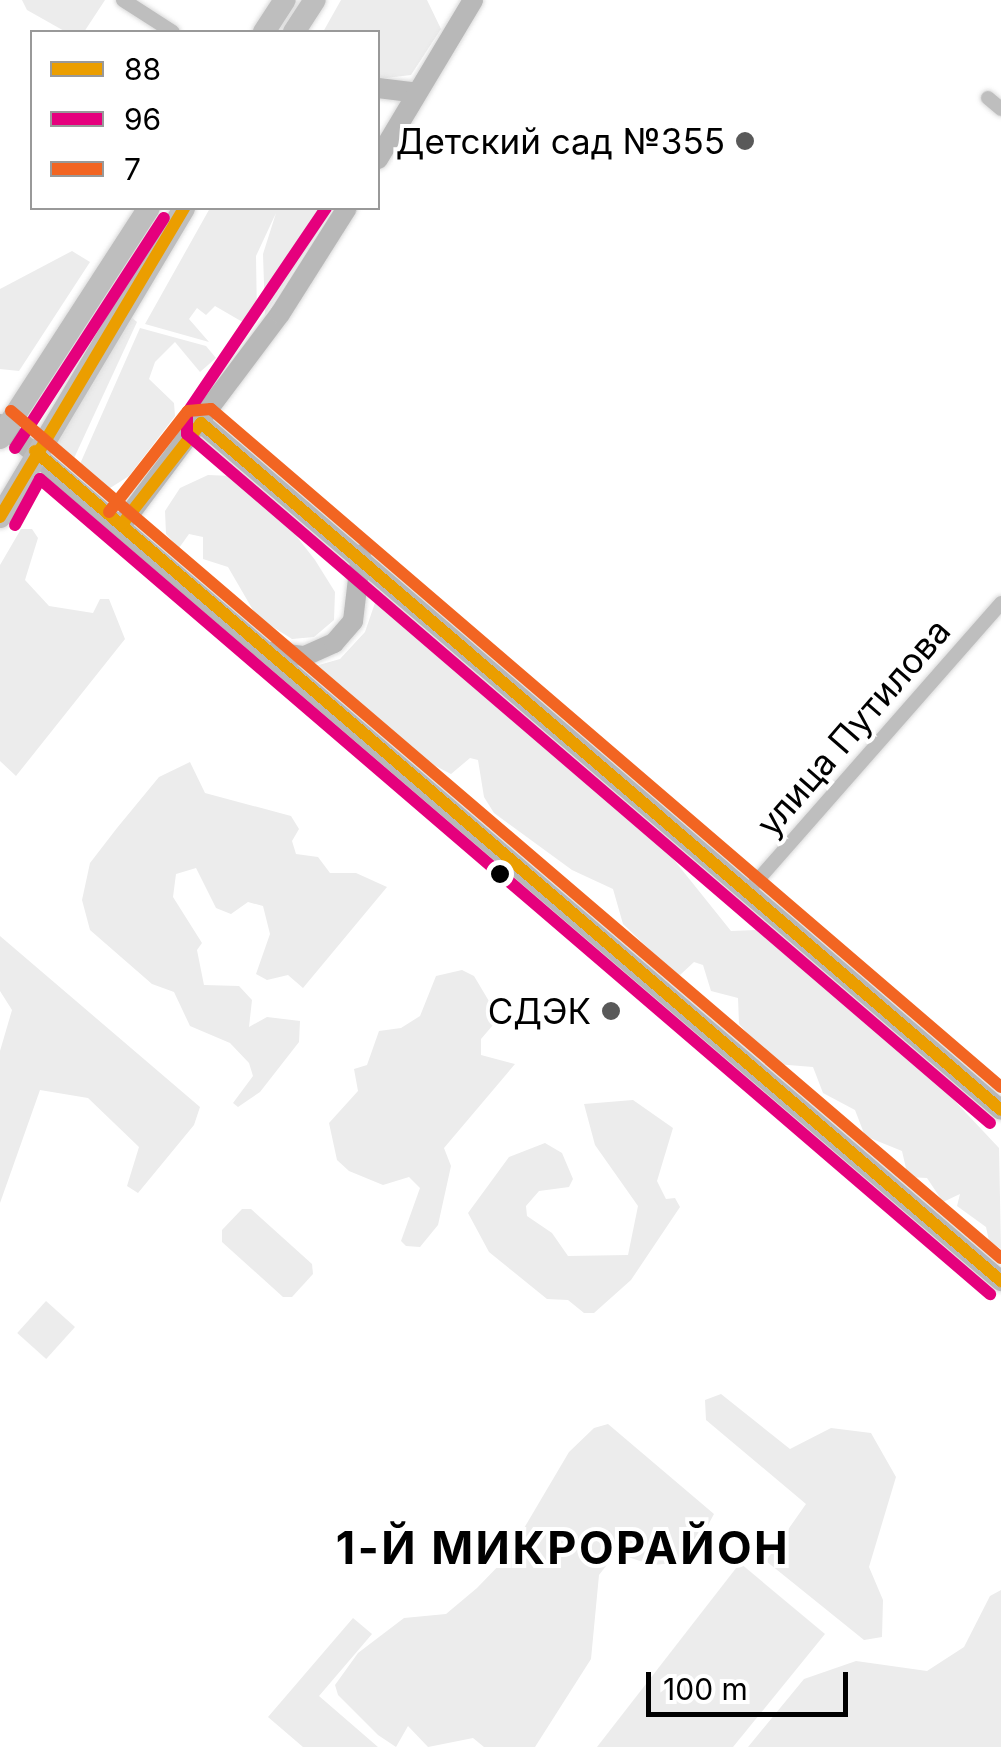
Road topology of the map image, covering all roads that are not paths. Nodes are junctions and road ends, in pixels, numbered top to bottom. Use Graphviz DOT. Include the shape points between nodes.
graph roads {
  1 [pos="123,0"];
  2 [pos="285,0"];
  3 [pos="316,0"];
  4 [pos="473,0"];
  5 [pos="170,30"];
  6 [pos="265,30"];
  7 [pos="295,30"];
  8 [pos="380,88"];
  9 [pos="417,93"];
  10 [pos="988,98"];
  11 [pos="1001,108"];
  12 [pos="380,156"];
  13 [pos="149,210"];
  14 [pos="183,210"];
  15 [pos="346,210"];
  16 [pos="201,423"];
  17 [pos="2,430"];
  18 [pos="35,451"];
  19 [pos="0,517"];
  20 [pos="122,523"];
  21 [pos="361,554"];
  22 [pos="1001,603"];
  23 [pos="272,652"];
  24 [pos="749,890"];
  25 [pos="1001,1110"];
  26 [pos="1001,1281"];
  1 -- 5 [label="street"];
  2 -- 6 [label="main road"];
  3 -- 7 [label="main road"];
  4 -- 9 [label="main road"];
  8 -- 9 [label="main road"];
  9 -- 12 [label="main road"];
  10 -- 11 [label="street"];
  13 -- 17 [label="main road"];
  14 -- 18 [label="main road"];
  15 -- 16 [label="main road"];
  16 -- 20 [label="main road"];
  16 -- 21 [label="main road"];
  17 -- 18 [label="main road"];
  18 -- 19 [label="main road"];
  18 -- 20 [label="main road"];
  20 -- 23 [label="main road"];
  21 -- 23 [label="main road" via="354,621 334,643 304,656"];
  21 -- 24 [label="main road"];
  22 -- 24 [label="street, улица Путилова"];
  23 -- 26 [label="main road"];
  24 -- 25 [label="main road"];
}
